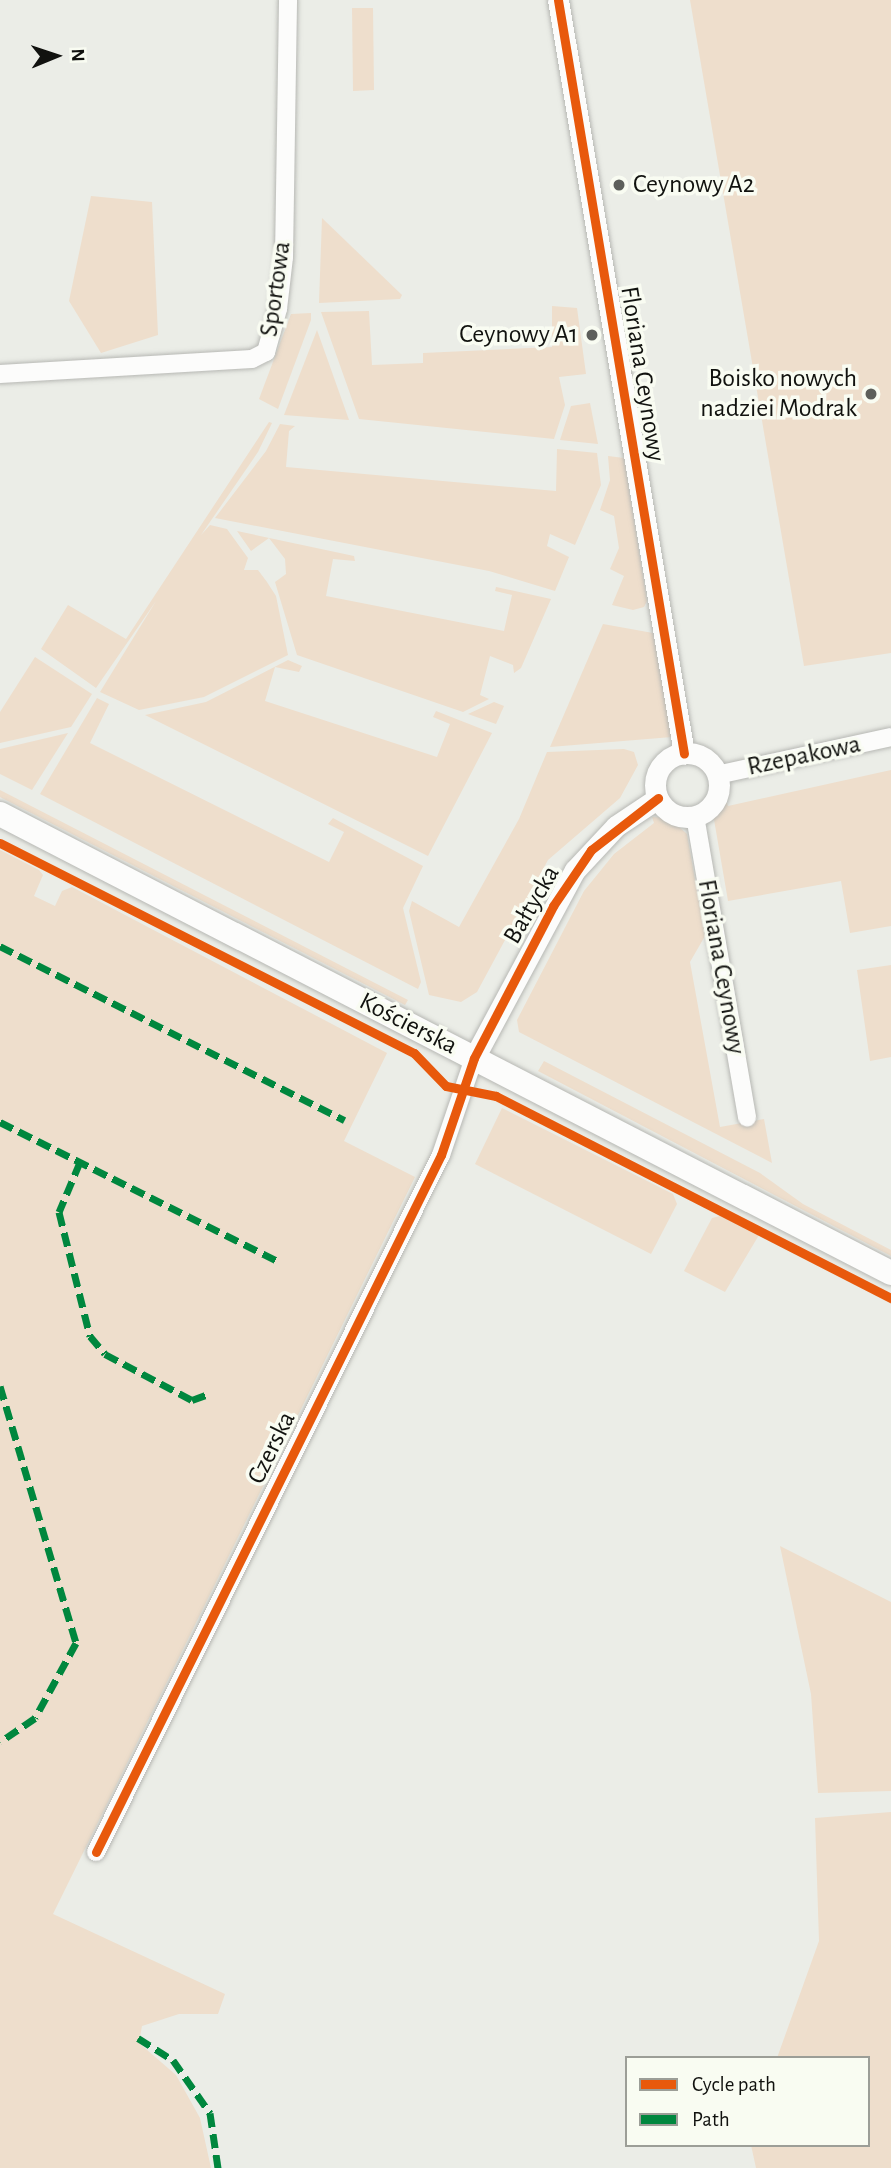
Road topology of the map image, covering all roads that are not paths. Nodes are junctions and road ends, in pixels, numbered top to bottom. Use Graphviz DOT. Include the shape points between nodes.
graph roads {
  1 [pos="288,0"];
  2 [pos="558,0"];
  3 [pos="0,374"];
  4 [pos="891,737"];
  5 [pos="684,754"];
  6 [pos="717,775"];
  7 [pos="658,798"];
  8 [pos="0,814"];
  9 [pos="695,816"];
  10 [pos="474,1058"];
  11 [pos="747,1118"];
  12 [pos="891,1273"];
  13 [pos="96,1852"];
  1 -- 3 [label="street, Sportowa" via="285,257 266,352 252,359"];
  2 -- 5 [label="street, Floriana Ceynowy"];
  4 -- 6 [label="street, Rzepakowa"];
  5 -- 6 [label="street" via="704,759"];
  5 -- 7 [label="street" via="660,769"];
  6 -- 9 [label="street" via="717,796"];
  7 -- 9 [label="street" via="673,814"];
  7 -- 10 [label="street, Bałtycka" via="616,826 575,870"];
  8 -- 10 [label="main road, Kościerska"];
  9 -- 11 [label="street, Floriana Ceynowy"];
  10 -- 12 [label="main road, Kościerska"];
  10 -- 13 [label="street, Czerska" via="441,1155"];
}
